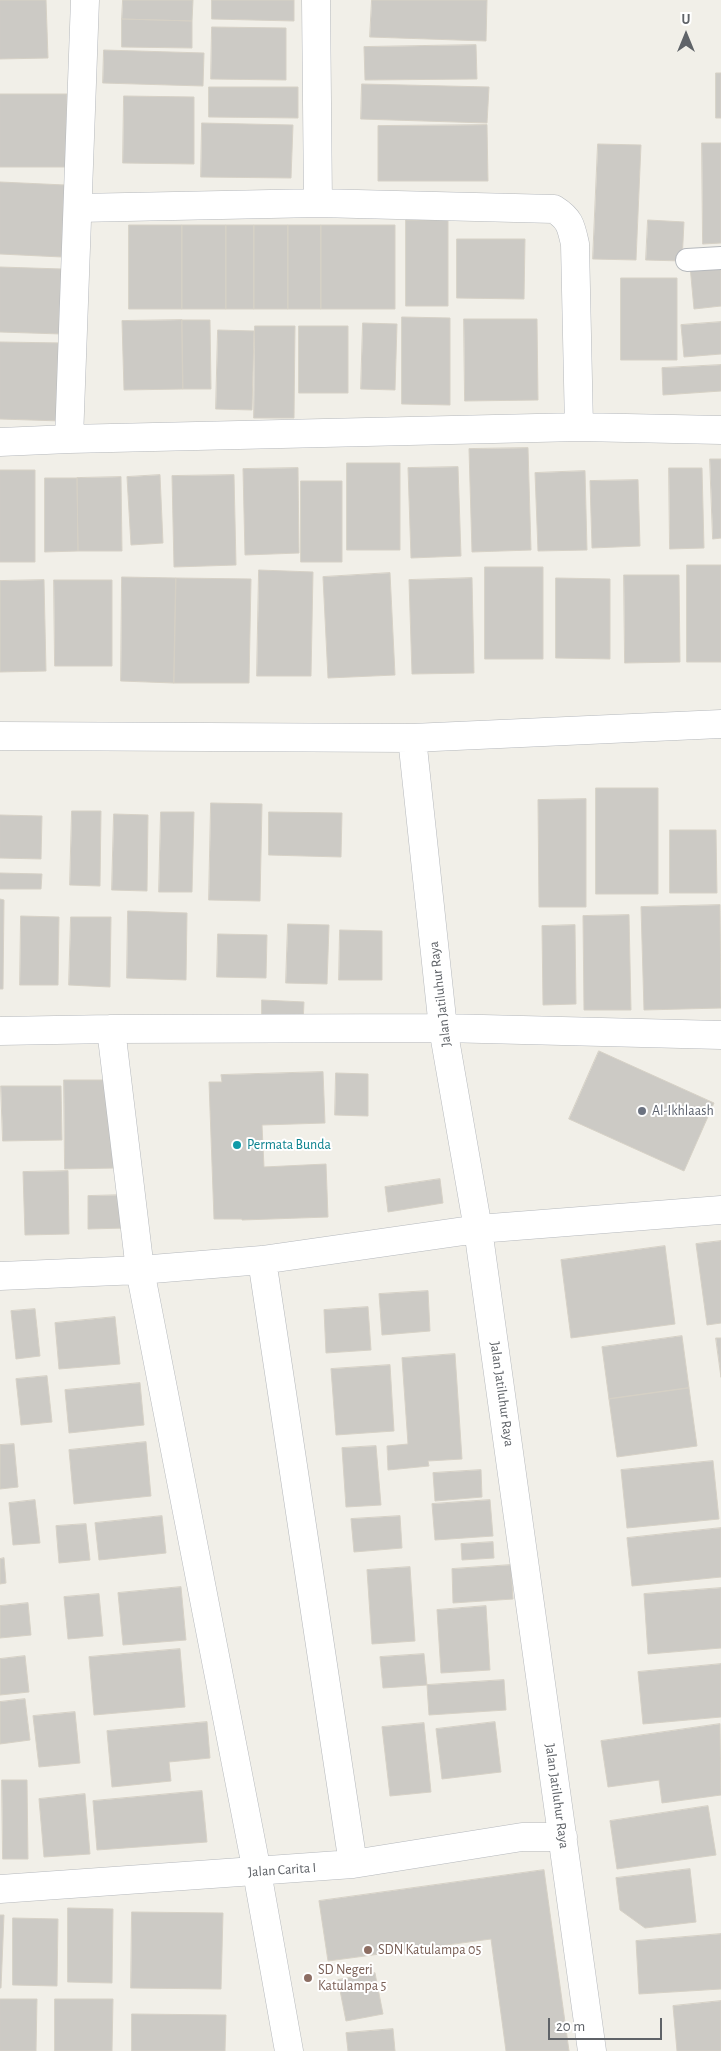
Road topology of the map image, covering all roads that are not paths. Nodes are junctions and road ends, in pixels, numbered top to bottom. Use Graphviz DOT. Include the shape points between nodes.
graph roads {
  1 [pos="85,0"];
  2 [pos="316,0"];
  3 [pos="318,203"];
  4 [pos="78,208"];
  5 [pos="721,258"];
  6 [pos="687,260"];
  7 [pos="579,427"];
  8 [pos="721,430"];
  9 [pos="69,439"];
  10 [pos="0,442"];
  11 [pos="721,724"];
  12 [pos="0,736"];
  13 [pos="412,738"];
  14 [pos="443,1028"];
  15 [pos="111,1029"];
  16 [pos="0,1031"];
  17 [pos="721,1035"];
  18 [pos="721,1210"];
  19 [pos="478,1229"];
  20 [pos="262,1260"];
  21 [pos="140,1270"];
  22 [pos="0,1276"];
  23 [pos="562,1836"];
  24 [pos="352,1864"];
  25 [pos="257,1872"];
  26 [pos="0,1888"];
  27 [pos="289,2051"];
  28 [pos="592,2051"];
  1 -- 4 [label="street"];
  2 -- 3 [label="street"];
  3 -- 4 [label="street"];
  3 -- 7 [label="street" via="554,209 565,216 575,244"];
  4 -- 9 [label="street"];
  5 -- 6 [label="lane"];
  7 -- 8 [label="street"];
  7 -- 9 [label="street"];
  9 -- 10 [label="street"];
  11 -- 13 [label="street"];
  12 -- 13 [label="street"];
  13 -- 14 [label="street, Jalan Jatiluhur Raya"];
  14 -- 15 [label="street"];
  14 -- 17 [label="street"];
  14 -- 19 [label="street, Jalan Jatiluhur Raya"];
  15 -- 16 [label="street"];
  15 -- 21 [label="street"];
  18 -- 19 [label="street"];
  19 -- 20 [label="street"];
  19 -- 23 [label="street, Jalan Jatiluhur Raya"];
  20 -- 21 [label="street"];
  20 -- 24 [label="street"];
  21 -- 22 [label="street"];
  21 -- 25 [label="street"];
  23 -- 24 [label="street, Jalan Carita I" via="522,1837"];
  23 -- 28 [label="street, Jalan Jatiluhur Raya"];
  24 -- 25 [label="street, Jalan Carita I"];
  25 -- 26 [label="street, Jalan Carita I"];
  25 -- 27 [label="street"];
}
